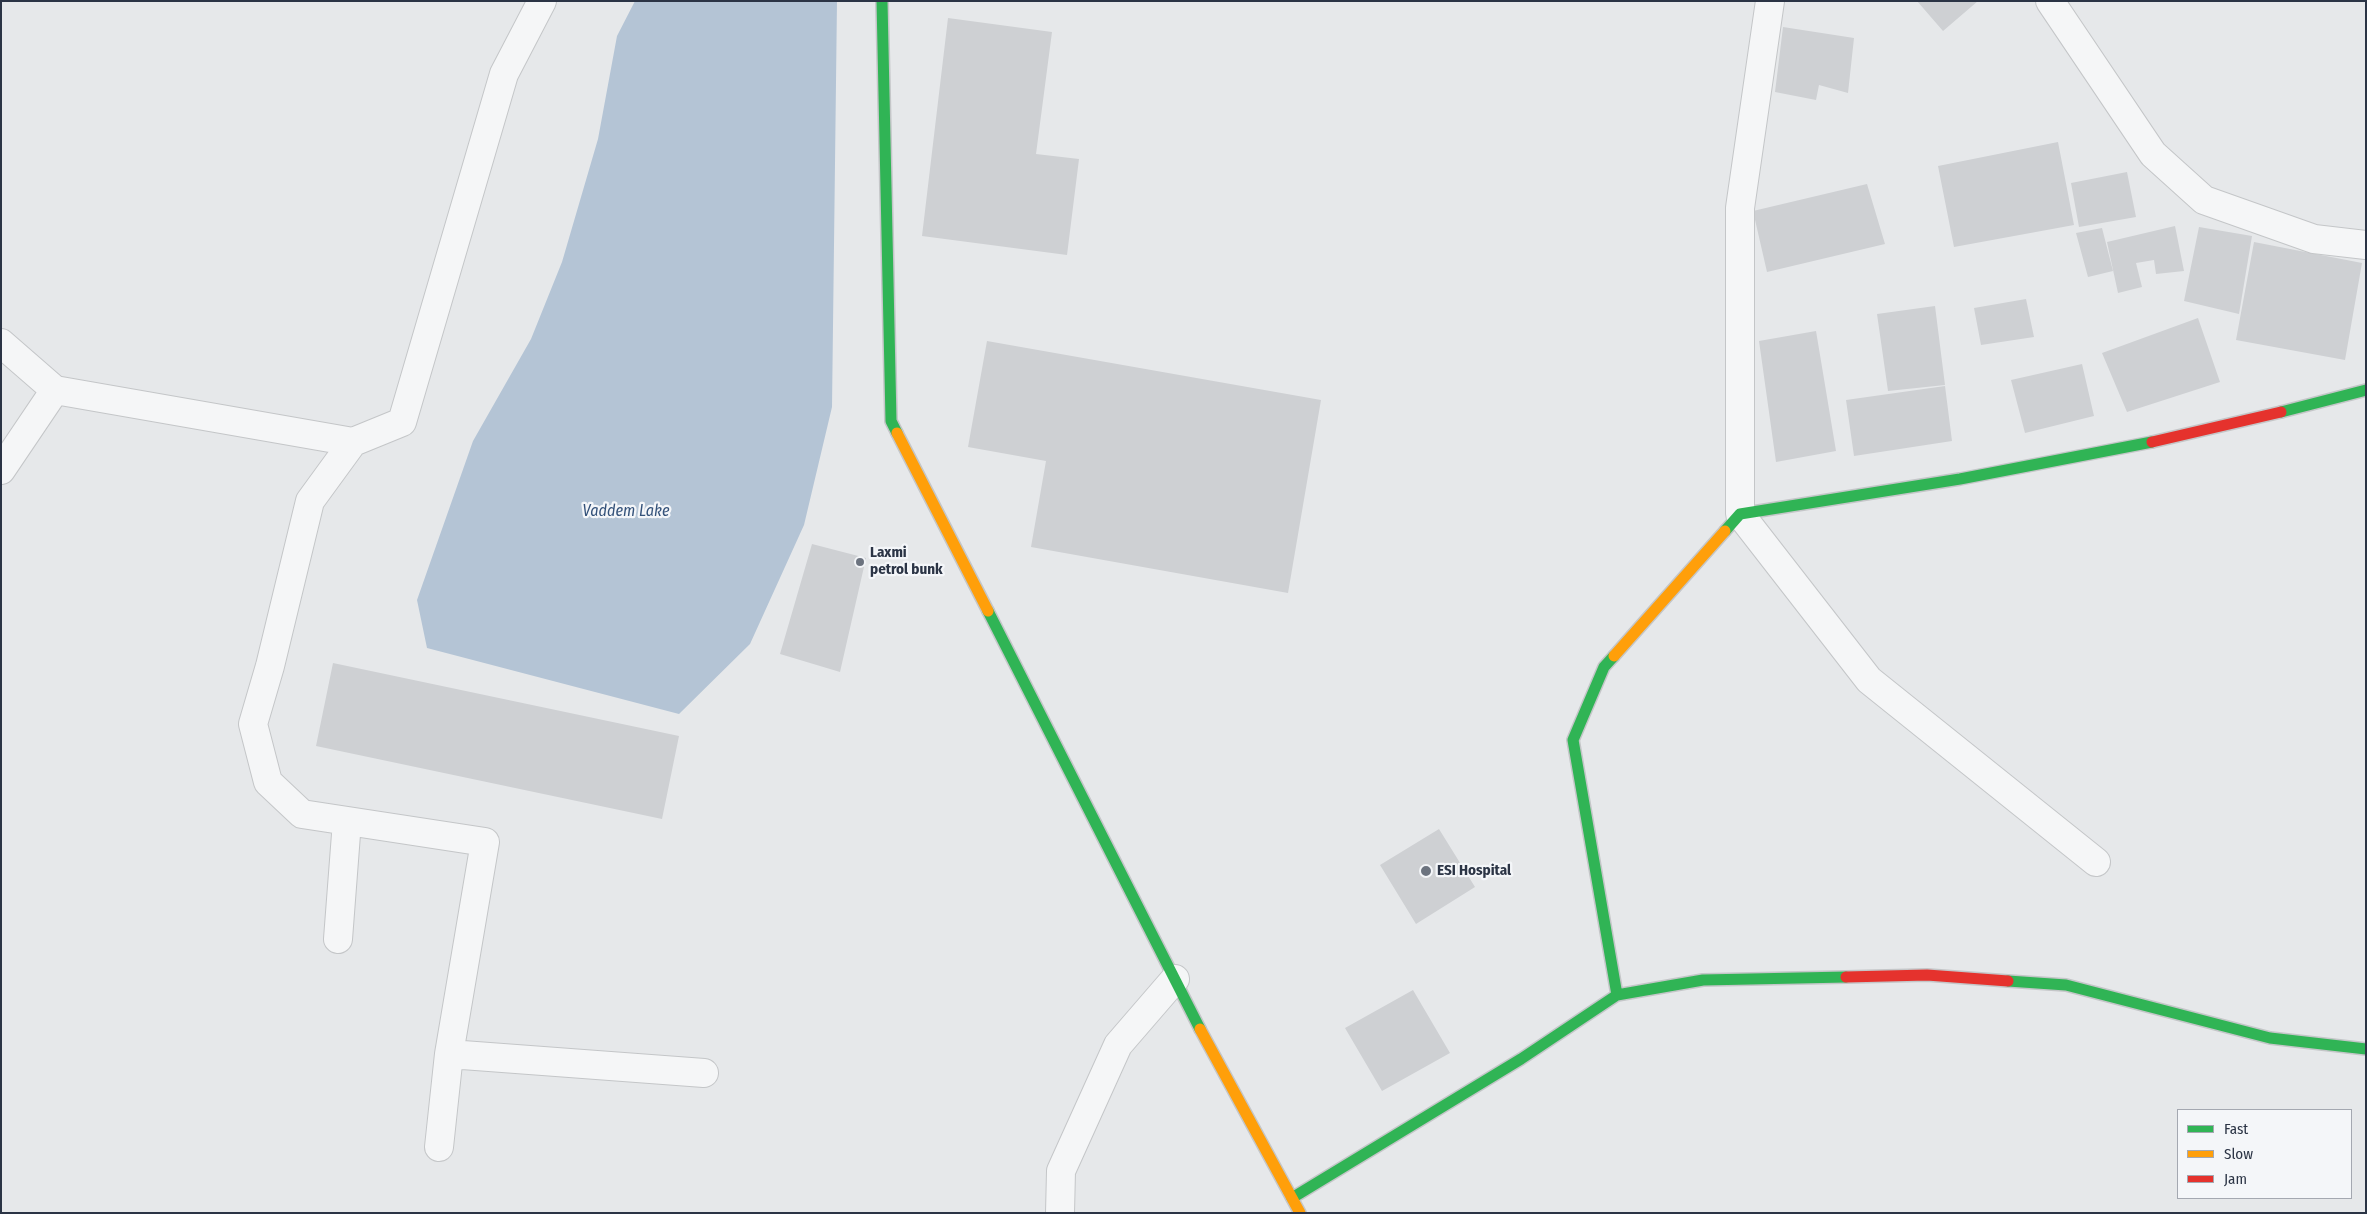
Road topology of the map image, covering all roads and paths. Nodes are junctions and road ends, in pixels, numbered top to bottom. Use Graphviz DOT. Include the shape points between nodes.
graph roads {
  1 [pos="542,1"];
  2 [pos="882,1"];
  3 [pos="1770,1"];
  4 [pos="2050,1"];
  5 [pos="2366,244"];
  6 [pos="1,343"];
  7 [pos="56,390"];
  8 [pos="2366,390"];
  9 [pos="353,442"];
  10 [pos="1,470"];
  11 [pos="1740,514"];
  12 [pos="347,821"];
  13 [pos="2096,862"];
  14 [pos="338,939"];
  15 [pos="1174,979"];
  16 [pos="1618,995"];
  17 [pos="2366,1049"];
  18 [pos="449,1054"];
  19 [pos="704,1073"];
  20 [pos="439,1147"];
  21 [pos="1292,1198"];
  22 [pos="1060,1213"];
  23 [pos="1300,1213"];
  1 -- 9 [label="street" via="504,74 402,422"];
  2 -- 15 [label="street" via="891,421"];
  3 -- 11 [label="street" via="1740,208"];
  4 -- 5 [label="street" via="2153,154 2204,200 2314,238"];
  6 -- 7 [label="street"];
  7 -- 9 [label="street"];
  7 -- 10 [label="street"];
  8 -- 11 [label="street" via="2107,452"];
  9 -- 12 [label="street" via="310,501 253,724 268,782 302,814"];
  11 -- 13 [label="street" via="1869,680"];
  11 -- 16 [label="street" via="1604,667 1573,740"];
  12 -- 14 [label="street"];
  12 -- 18 [label="street" via="486,842"];
  15 -- 21 [label="street"];
  15 -- 22 [label="street" via="1118,1045 1062,1171"];
  16 -- 17 [label="street" via="1703,980 1928,975 2046,983 2066,985 2270,1038"];
  16 -- 21 [label="street" via="1521,1059"];
  18 -- 19 [label="street"];
  18 -- 20 [label="street"];
  21 -- 23 [label="street"];
}
